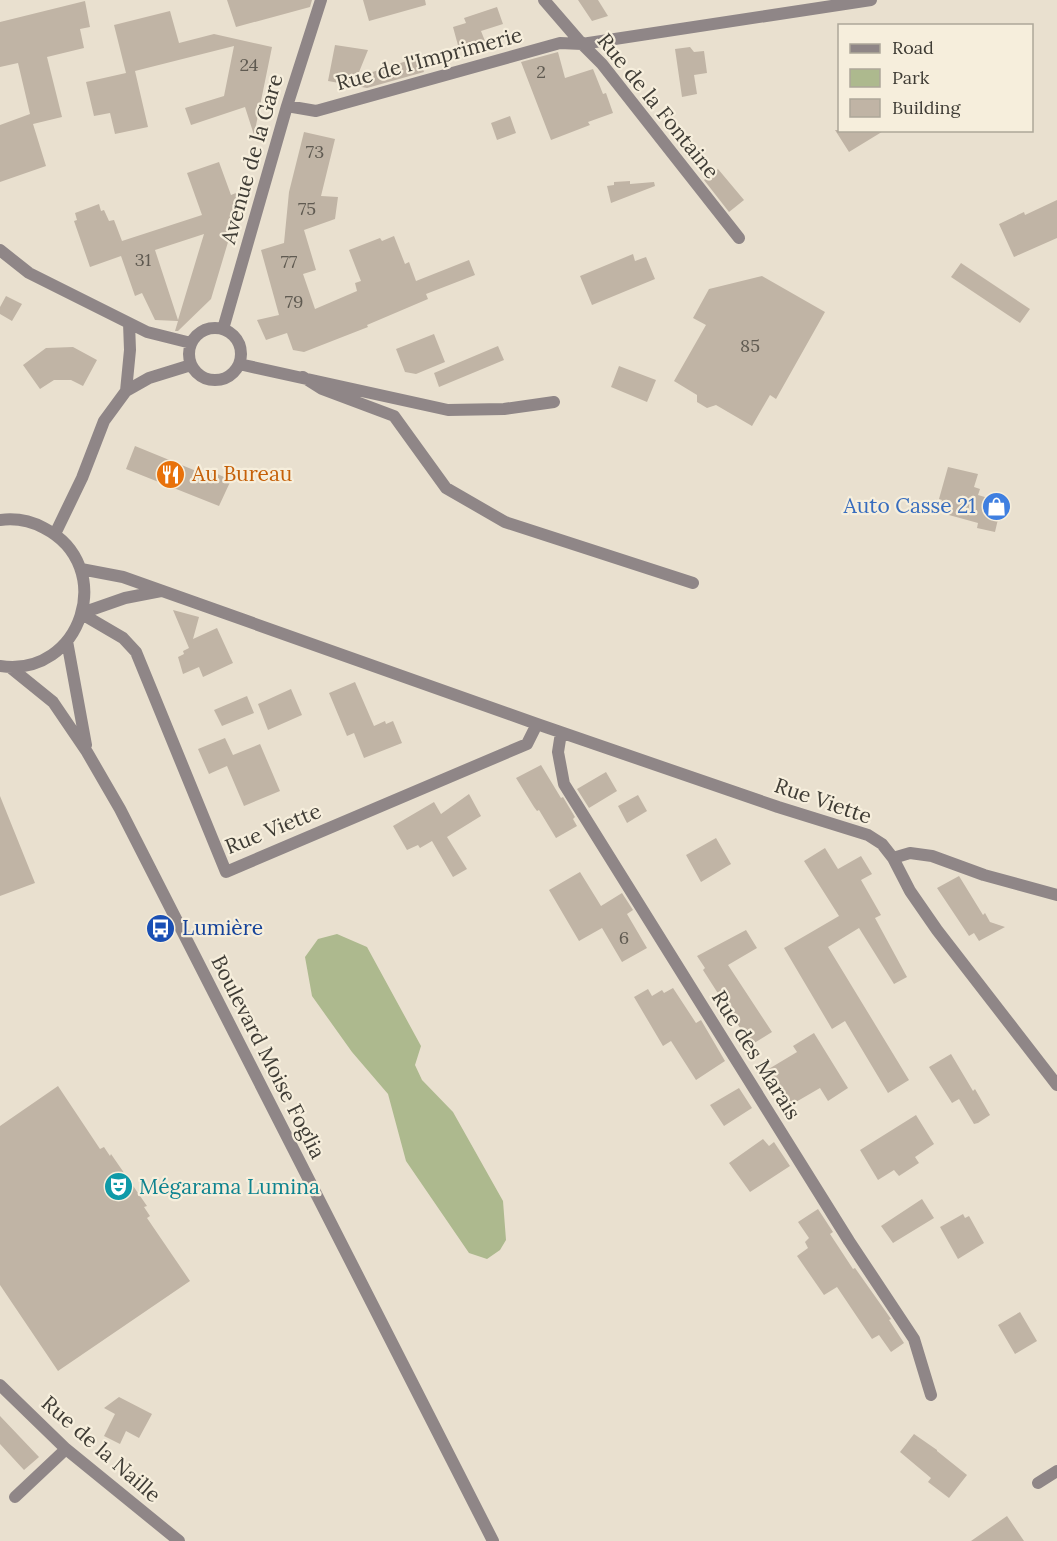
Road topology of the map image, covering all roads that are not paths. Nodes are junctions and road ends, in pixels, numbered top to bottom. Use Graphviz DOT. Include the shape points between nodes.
graph roads {
  1 [pos="321,0"];
  2 [pos="544,0"];
  3 [pos="871,0"];
  4 [pos="582,44"];
  5 [pos="287,106"];
  6 [pos="739,238"];
  7 [pos="0,250"];
  8 [pos="129,323"];
  9 [pos="223,329"];
  10 [pos="191,343"];
  11 [pos="239,364"];
  12 [pos="191,365"];
  13 [pos="303,377"];
  14 [pos="126,391"];
  15 [pos="554,402"];
  16 [pos="0,520"];
  17 [pos="55,534"];
  18 [pos="81,569"];
  19 [pos="693,583"];
  20 [pos="162,591"];
  21 [pos="82,614"];
  22 [pos="68,641"];
  23 [pos="6,667"];
  24 [pos="537,724"];
  25 [pos="561,733"];
  26 [pos="87,752"];
  27 [pos="893,858"];
  28 [pos="1057,895"];
  29 [pos="1057,1085"];
  30 [pos="0,1385"];
  31 [pos="931,1395"];
  32 [pos="66,1449"];
  33 [pos="1057,1471"];
  34 [pos="1038,1483"];
  35 [pos="15,1497"];
  36 [pos="179,1541"];
  37 [pos="494,1541"];
  1 -- 5 [label="street, Avenue de la Gare"];
  2 -- 4 [label="street, Rue de la Fontaine"];
  3 -- 4 [label="street, Rue de l'Imprimerie"];
  4 -- 5 [label="street, Rue de l'Imprimerie" via="560,43 316,111"];
  4 -- 6 [label="street, Rue de la Fontaine"];
  5 -- 9 [label="street, Avenue de la Gare"];
  7 -- 8 [label="street" via="29,273"];
  8 -- 10 [label="street" via="147,332"];
  8 -- 14 [label="street"];
  9 -- 10 [label="street" via="201,332"];
  9 -- 11 [label="street" via="241,347"];
  10 -- 12 [label="street"];
  11 -- 12 [label="street" via="220,380 203,377"];
  11 -- 13 [label="street"];
  12 -- 14 [label="street" via="149,378"];
  13 -- 15 [label="street" via="448,410 504,410"];
  13 -- 19 [label="street" via="322,390 394,416 446,488 506,522"];
  14 -- 17 [label="street" via="104,421"];
  16 -- 17 [label="street" via="33,522"];
  17 -- 18 [label="street" via="71,549"];
  18 -- 20 [label="street, Rue Viette"];
  18 -- 21 [label="street" via="85,591"];
  20 -- 21 [label="street" via="125,598"];
  20 -- 24 [label="street, Rue Viette"];
  21 -- 22 [label="street"];
  21 -- 24 [label="street, Rue Viette" via="123,638 136,652 226,872 527,744"];
  22 -- 23 [label="street" via="52,656 32,664"];
  22 -- 26 [label="street, Boulevard Moise Foglia"];
  23 -- 26 [label="street, Boulevard Moise Foglia" via="53,702"];
  24 -- 25 [label="street, Rue Viette"];
  25 -- 27 [label="street, Rue Viette" via="868,835"];
  25 -- 31 [label="street, Rue des Marais" via="558,752 564,783 914,1339"];
  26 -- 37 [label="street, Boulevard Moise Foglia" via="120,809"];
  27 -- 28 [label="street" via="910,853 932,856"];
  27 -- 29 [label="street, Rue Viette" via="910,891 938,930"];
  30 -- 32 [label="street, Rue de la Naille"];
  32 -- 35 [label="street"];
  32 -- 36 [label="street, Rue de la Naille"];
  33 -- 34 [label="street"];
}
